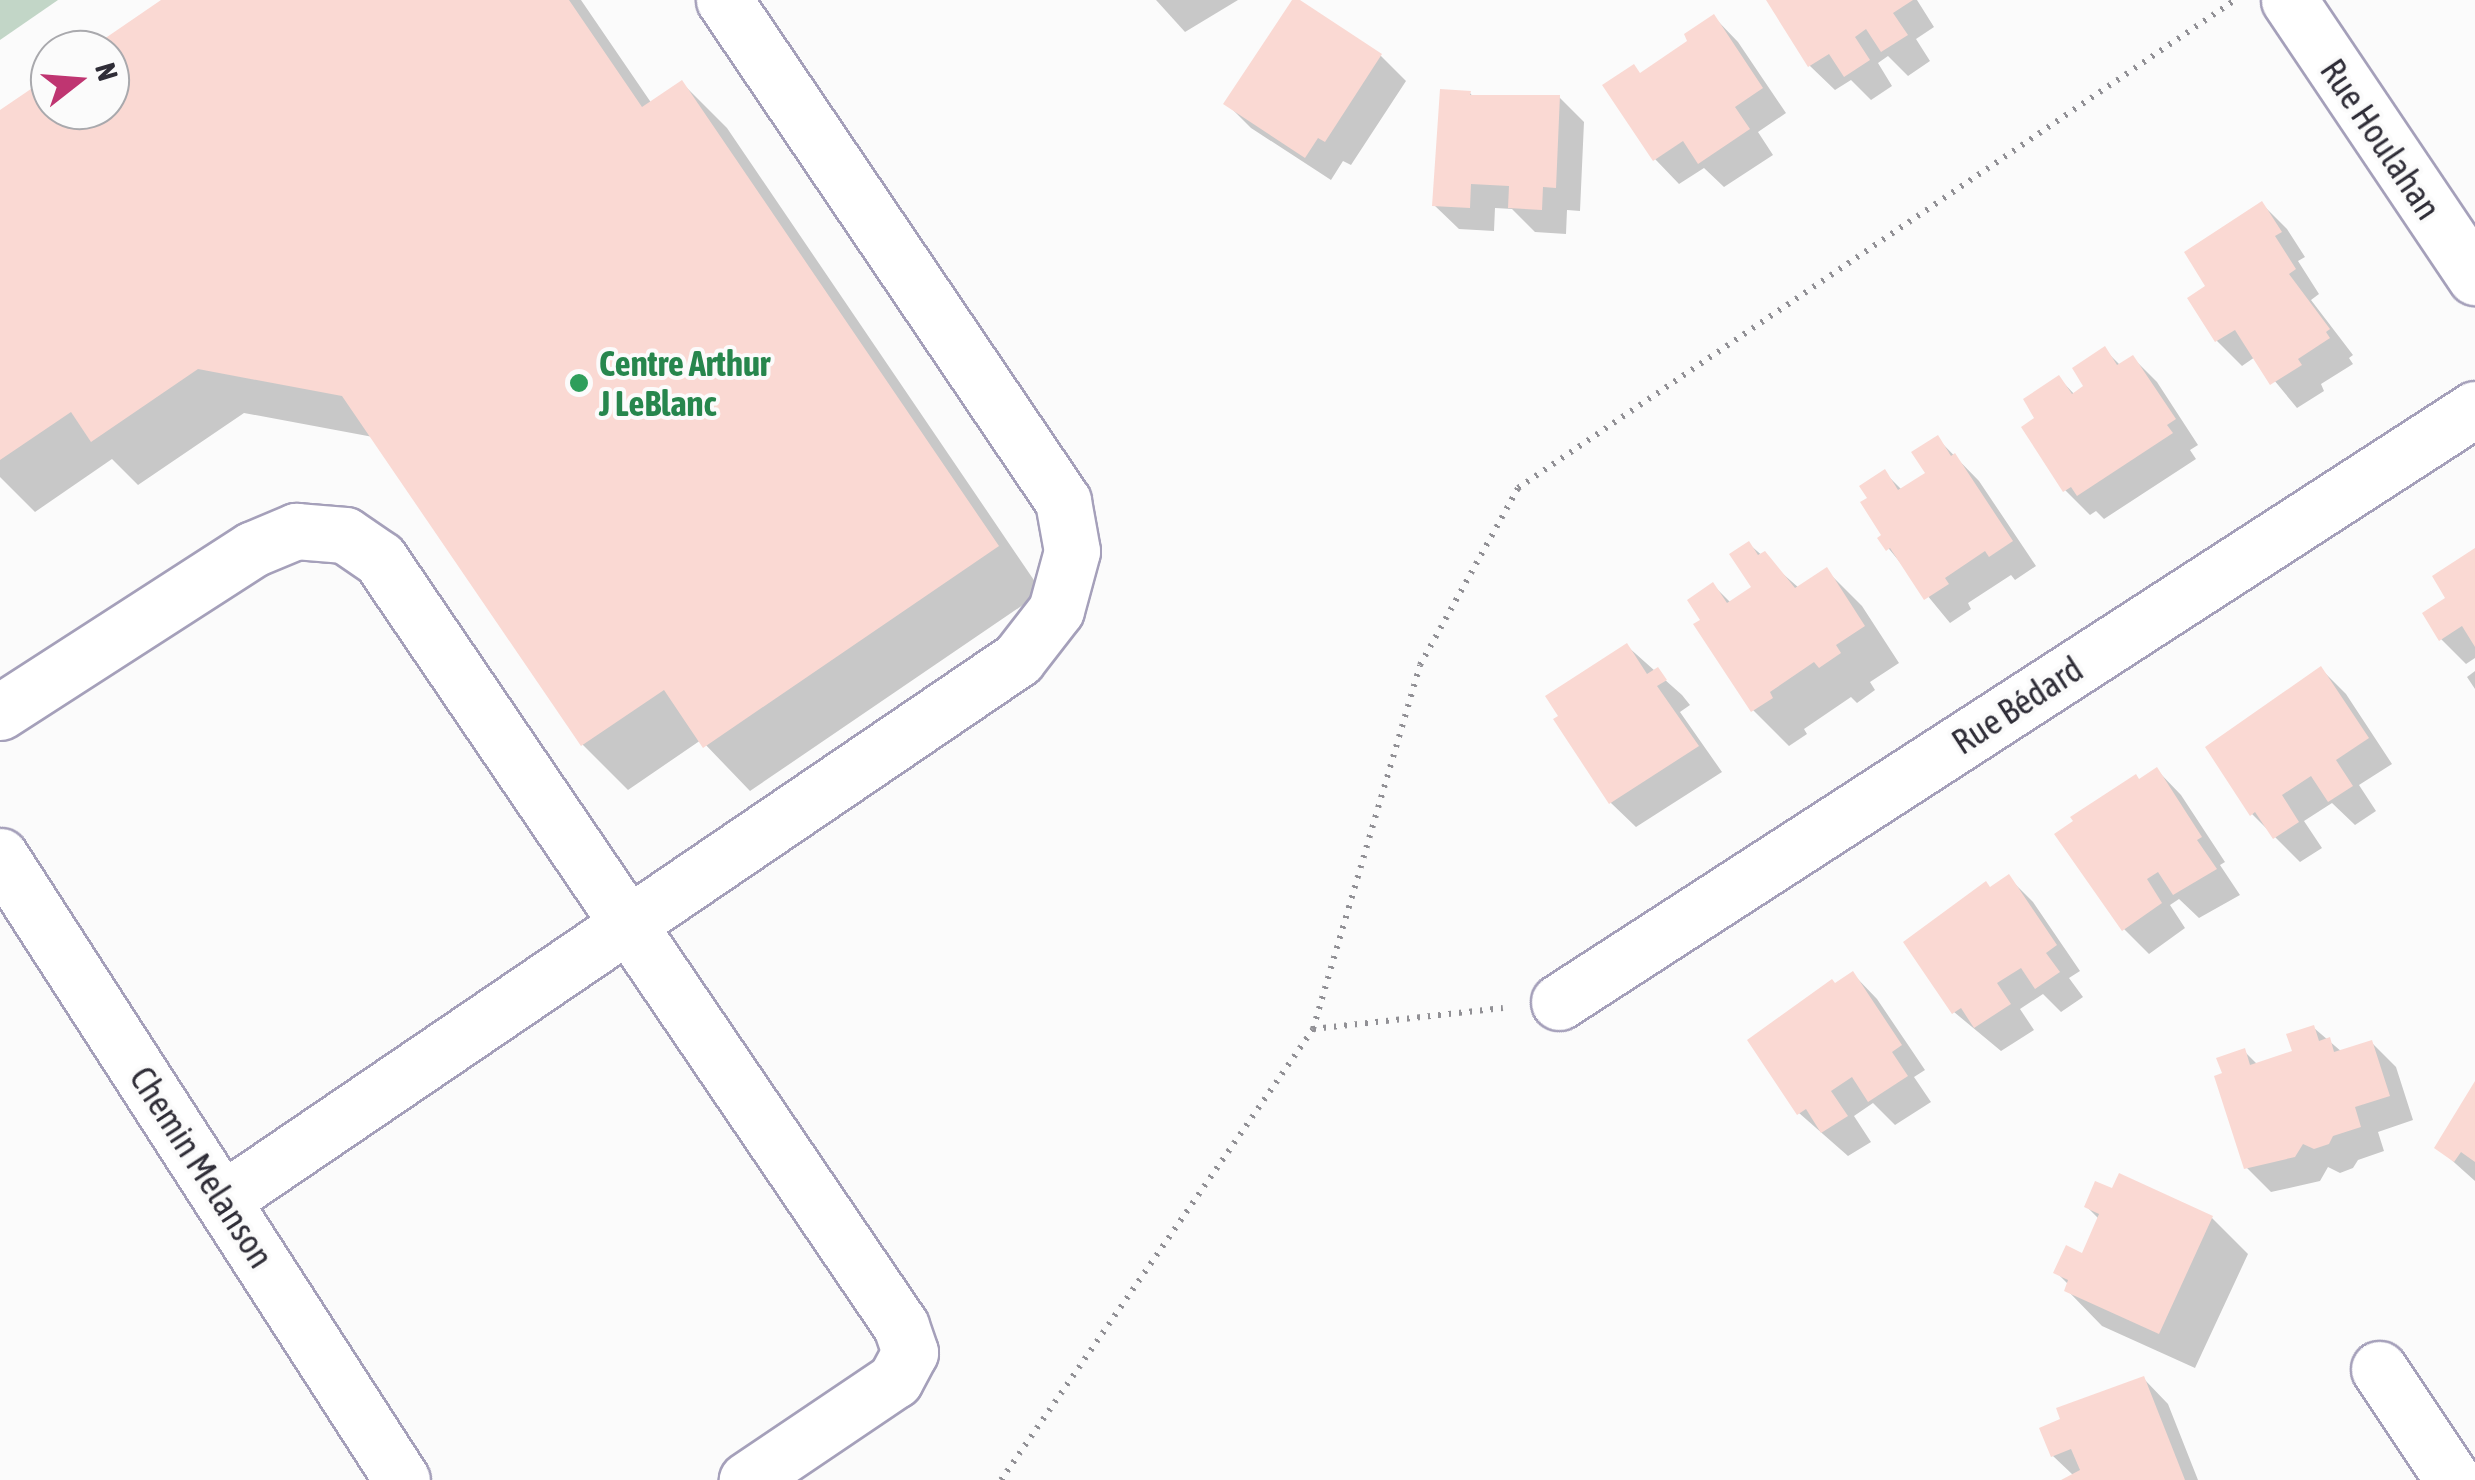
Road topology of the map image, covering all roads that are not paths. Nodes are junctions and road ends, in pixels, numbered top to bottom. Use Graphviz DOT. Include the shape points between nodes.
graph roads {
  1 [pos="724,0"];
  2 [pos="2289,0"];
  3 [pos="2475,278"];
  4 [pos="2475,409"];
  5 [pos="0,712"];
  6 [pos="0,856"];
  7 [pos="629,926"];
  8 [pos="1559,1002"];
  9 [pos="224,1199"];
  10 [pos="2379,1369"];
  11 [pos="402,1480"];
  12 [pos="747,1480"];
  13 [pos="2453,1480"];
  1 -- 7 [label="street" via="1063,501 1072,551 1056,610 1018,659"];
  2 -- 3 [label="street, Rue Houlahan"];
  4 -- 8 [label="street, Rue Bédard"];
  5 -- 7 [label="street" via="253,549 296,532 345,534 380,559"];
  6 -- 9 [label="street, Chemin Melanson"];
  7 -- 9 [label="street"];
  7 -- 12 [label="street" via="901,1326 910,1352 895,1380"];
  9 -- 11 [label="street, Chemin Melanson"];
  10 -- 13 [label="street"];
}
